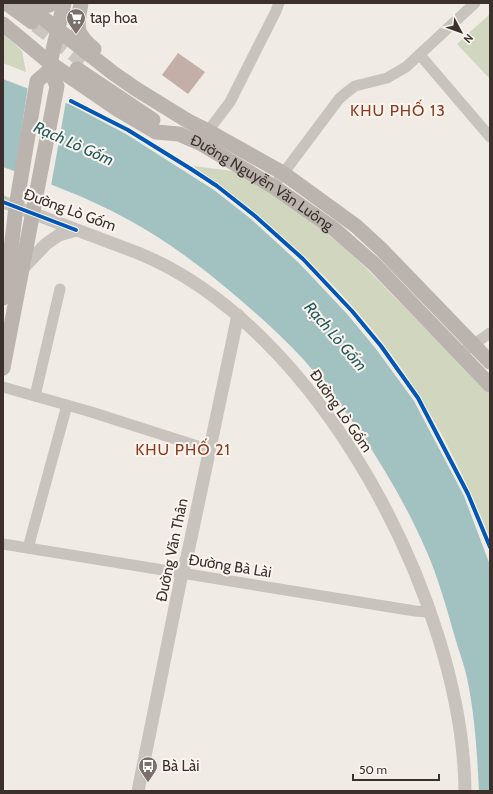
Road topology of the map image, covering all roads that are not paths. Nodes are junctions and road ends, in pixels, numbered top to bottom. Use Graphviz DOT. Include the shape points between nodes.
graph roads {
  1 [pos="6,3"];
  2 [pos="24,3"];
  3 [pos="37,3"];
  4 [pos="53,3"];
  5 [pos="64,3"];
  6 [pos="81,3"];
  7 [pos="475,3"];
  8 [pos="277,7"];
  9 [pos="3,12"];
  10 [pos="3,24"];
  11 [pos="58,30"];
  12 [pos="420,55"];
  13 [pos="50,67"];
  14 [pos="188,121"];
  15 [pos="208,131"];
  16 [pos="179,134"];
  17 [pos="490,138"];
  18 [pos="283,173"];
  19 [pos="274,187"];
  20 [pos="10,205"];
  21 [pos="32,214"];
  22 [pos="76,230"];
  23 [pos="11,263"];
  24 [pos="60,289"];
  25 [pos="3,298"];
  26 [pos="238,315"];
  27 [pos="490,332"];
  28 [pos="473,345"];
  29 [pos="460,354"];
  30 [pos="490,362"];
  31 [pos="3,368"];
  32 [pos="490,385"];
  33 [pos="3,387"];
  34 [pos="35,396"];
  35 [pos="67,405"];
  36 [pos="210,450"];
  37 [pos="3,544"];
  38 [pos="28,548"];
  39 [pos="182,573"];
  40 [pos="429,612"];
  41 [pos="138,791"];
  42 [pos="465,791"];
  1 -- 9 [label="main road" via="33,30"];
  2 -- 11 [label="main road, Đường Nguyễn Văn Luông"];
  3 -- 4 [label="main road" via="43,6"];
  5 -- 11 [label="main road"];
  6 -- 14 [label="main road" via="78,32 85,42 179,109"];
  7 -- 12 [label="street"];
  8 -- 15 [label="street" via="230,102"];
  10 -- 13 [label="main road, Đường Nguyễn Văn Luông"];
  11 -- 13 [label="main road"];
  11 -- 14 [label="main road, Đường Nguyễn Văn Luông" via="119,77"];
  12 -- 17 [label="street"];
  12 -- 18 [label="street" via="387,78 355,86 347,92"];
  13 -- 16 [label="main road, Đường Nguyễn Văn Luông" via="156,132"];
  13 -- 20 [label="main road" via="37,81 19,190"];
  13 -- 21 [label="main road" via="57,86"];
  14 -- 15 [label="main road, Đường Nguyễn Văn Luông"];
  14 -- 16 [label="main road" via="172,116 110,79 80,66 163,126"];
  15 -- 18 [label="main road, Đường Nguyễn Văn Luông"];
  16 -- 19 [label="main road, Đường Nguyễn Văn Luông" via="200,143"];
  18 -- 19 [label="street"];
  18 -- 28 [label="main road, Đường Nguyễn Văn Luông" via="356,226"];
  19 -- 29 [label="main road, Đường Nguyễn Văn Luông" via="334,229 374,264"];
  20 -- 21 [label="street, Đường Lò Gốm"];
  20 -- 23 [label="main road"];
  21 -- 22 [label="street, Đường Lò Gốm"];
  21 -- 23 [label="main road"];
  22 -- 23 [label="street" via="59,235"];
  22 -- 26 [label="street, Đường Lò Gốm" via="157,260 176,270"];
  23 -- 25 [label="main road"];
  23 -- 31 [label="main road"];
  24 -- 34 [label="street"];
  26 -- 36 [label="street, Đường Văn Thân"];
  26 -- 40 [label="street, Đường Lò Gốm" via="282,358 316,399 358,461 413,567"];
  27 -- 28 [label="street"];
  28 -- 29 [label="street"];
  28 -- 30 [label="main road, Đường Nguyễn Văn Luông"];
  29 -- 32 [label="main road, Đường Nguyễn Văn Luông"];
  33 -- 34 [label="street"];
  34 -- 35 [label="street"];
  35 -- 36 [label="street"];
  35 -- 38 [label="street"];
  36 -- 39 [label="street, Đường Văn Thân"];
  37 -- 38 [label="street, Đường Bà Lài"];
  38 -- 39 [label="street, Đường Bà Lài"];
  39 -- 40 [label="street, Đường Bà Lài"];
  39 -- 41 [label="street, Đường Văn Thân"];
  40 -- 42 [label="street, Đường Lò Gốm" via="453,688"];
}
